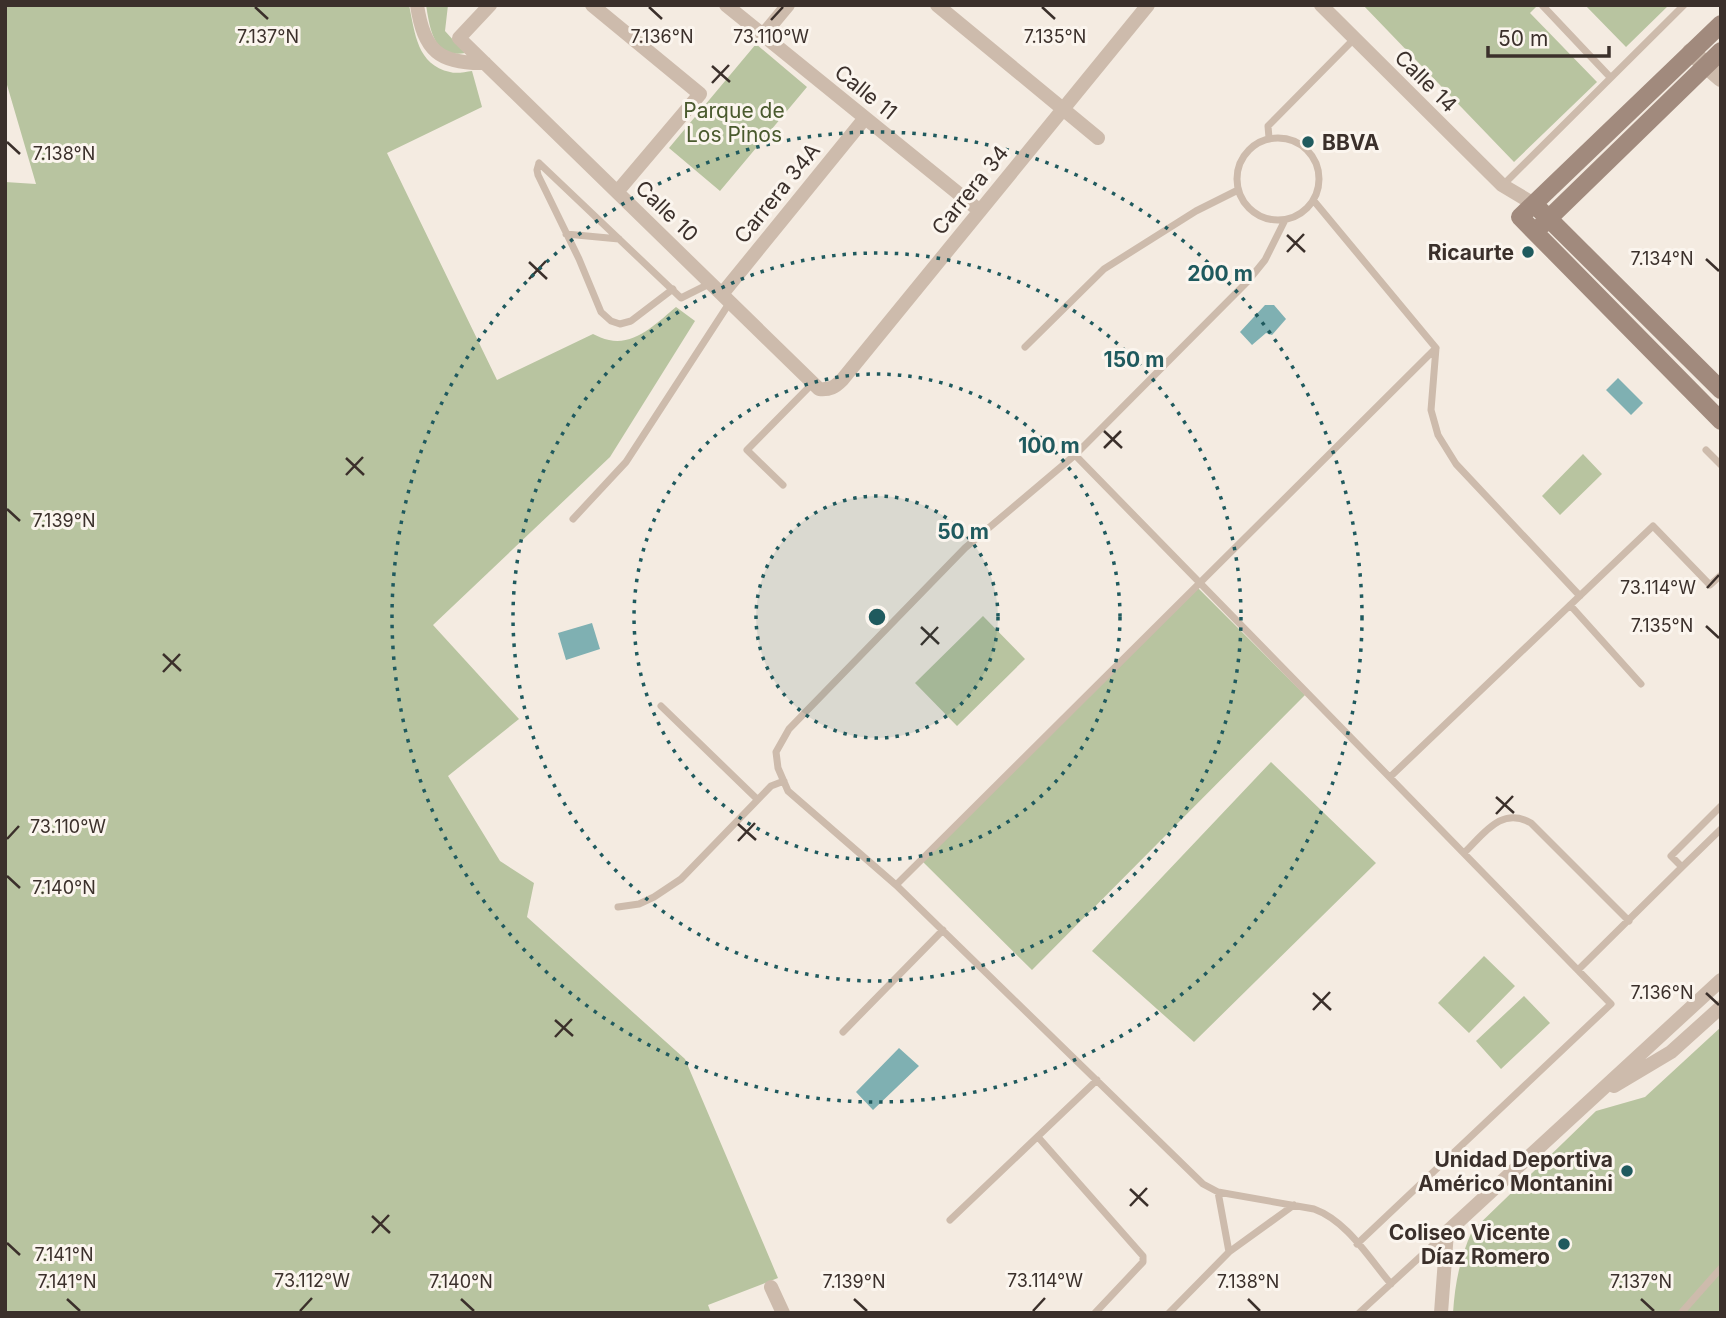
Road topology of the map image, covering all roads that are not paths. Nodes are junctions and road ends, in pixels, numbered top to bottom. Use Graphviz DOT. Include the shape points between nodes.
graph roads {
  1 [pos="417,5"];
  2 [pos="490,5"];
  3 [pos="592,5"];
  4 [pos="726,5"];
  5 [pos="788,5"];
  6 [pos="937,5"];
  7 [pos="1321,5"];
  8 [pos="1542,5"];
  9 [pos="1684,5"];
  10 [pos="1145,6"];
  11 [pos="1721,24"];
  12 [pos="763,35"];
  13 [pos="1354,39"];
  14 [pos="1721,51"];
  15 [pos="1691,52"];
  16 [pos="485,63"];
  17 [pos="1706,65"];
  18 [pos="1611,76"];
  19 [pos="1721,78"];
  20 [pos="1650,92"];
  21 [pos="1664,107"];
  22 [pos="1063,109"];
  23 [pos="865,118"];
  24 [pos="1098,138"];
  25 [pos="1269,138"];
  26 [pos="1502,185"];
  27 [pos="1238,190"];
  28 [pos="617,192"];
  29 [pos="1314,201"];
  30 [pos="1534,204"];
  31 [pos="980,211"];
  32 [pos="1520,217"];
  33 [pos="1549,218"];
  34 [pos="1285,220"];
  35 [pos="1534,232"];
  36 [pos="566,234"];
  37 [pos="620,239"];
  38 [pos="710,283"];
  39 [pos="673,289"];
  40 [pos="726,298"];
  41 [pos="1025,347"];
  42 [pos="1436,348"];
  43 [pos="816,386"];
  44 [pos="1721,390"];
  45 [pos="1718,412"];
  46 [pos="1706,450"];
  47 [pos="1075,455"];
  48 [pos="1721,465"];
  49 [pos="783,485"];
  50 [pos="573,519"];
  51 [pos="1721,575"];
  52 [pos="1199,582"];
  53 [pos="1580,596"];
  54 [pos="1570,605"];
  55 [pos="1641,684"];
  56 [pos="661,706"];
  57 [pos="1390,777"];
  58 [pos="784,780"];
  59 [pos="757,800"];
  60 [pos="1721,806"];
  61 [pos="1721,829"];
  62 [pos="1464,853"];
  63 [pos="1682,867"];
  64 [pos="896,885"];
  65 [pos="618,907"];
  66 [pos="1629,921"];
  67 [pos="943,930"];
  68 [pos="1578,970"];
  69 [pos="1721,980"];
  70 [pos="1721,1007"];
  71 [pos="843,1031"];
  72 [pos="1097,1080"];
  73 [pos="1589,1101"];
  74 [pos="1038,1137"];
  75 [pos="1218,1192"];
  76 [pos="1294,1205"];
  77 [pos="950,1220"];
  78 [pos="1447,1232"];
  79 [pos="1357,1244"];
  80 [pos="1229,1252"];
  81 [pos="1721,1268"];
  82 [pos="1391,1284"];
  83 [pos="771,1287"];
  84 [pos="783,1313"];
  85 [pos="1095,1313"];
  86 [pos="1169,1313"];
  87 [pos="1359,1313"];
  88 [pos="1441,1313"];
  89 [pos="1681,1313"];
  1 -- 16 [label="street" via="429,44 438,53 464,64"];
  2 -- 16 [label="street, Calle 10" via="458,38"];
  3 -- 28 [label="street" via="701,94"];
  4 -- 12 [label="street, Calle 11"];
  5 -- 12 [label="street"];
  6 -- 22 [label="street"];
  7 -- 13 [label="street, Calle 14"];
  8 -- 18 [label="lane"];
  9 -- 18 [label="lane"];
  10 -- 22 [label="street, Carrera 34"];
  11 -- 15 [label="main road"];
  12 -- 23 [label="street, Calle 11"];
  13 -- 25 [label="lane" via="1268,126"];
  13 -- 26 [label="street, Calle 14"];
  14 -- 17 [label="main road"];
  15 -- 17 [label="street"];
  15 -- 20 [label="main road"];
  16 -- 28 [label="street, Calle 10"];
  17 -- 19 [label="street"];
  17 -- 21 [label="main road"];
  18 -- 26 [label="lane"];
  20 -- 21 [label="main road"];
  20 -- 30 [label="main road"];
  21 -- 33 [label="main road"];
  22 -- 24 [label="street"];
  22 -- 31 [label="street, Carrera 34"];
  23 -- 31 [label="street, Calle 11"];
  23 -- 40 [label="street, Carrera 34A"];
  25 -- 27 [label="lane" via="1256,143 1239,163"];
  25 -- 29 [label="lane" via="1293,140 1312,155 1320,177"];
  26 -- 30 [label="street, Calle 14"];
  26 -- 32 [label="street, Calle 14"];
  27 -- 34 [label="lane" via="1251,211"];
  27 -- 41 [label="lane" via="1104,269"];
  28 -- 38 [label="street, Calle 10"];
  29 -- 34 [label="lane" via="1297,217"];
  29 -- 42 [label="lane"];
  30 -- 32 [label="main road"];
  30 -- 33 [label="main road"];
  31 -- 43 [label="street, Carrera 34" via="842,380 826,390"];
  32 -- 35 [label="main road"];
  33 -- 35 [label="main road"];
  33 -- 44 [label="main road"];
  34 -- 47 [label="lane" via="1265,260 1248,281"];
  35 -- 45 [label="main road"];
  36 -- 37 [label="lane"];
  36 -- 37 [label="lane" via="538,176 539,163"];
  36 -- 39 [label="lane" via="601,312 611,321 631,321"];
  37 -- 39 [label="lane"];
  38 -- 39 [label="lane" via="681,298"];
  38 -- 40 [label="street, Calle 10"];
  40 -- 43 [label="street, Calle 10"];
  40 -- 50 [label="lane" via="626,463"];
  42 -- 52 [label="lane"];
  42 -- 53 [label="lane" via="1432,410 1438,435 1456,464"];
  43 -- 49 [label="lane" via="747,450"];
  46 -- 48 [label="lane"];
  47 -- 52 [label="lane"];
  47 -- 58 [label="lane" via="965,548 789,729 776,752"];
  51 -- 53 [label="lane" via="1710,585 1653,526"];
  52 -- 57 [label="lane"];
  52 -- 64 [label="lane"];
  53 -- 54 [label="lane"];
  54 -- 55 [label="lane"];
  54 -- 57 [label="lane"];
  56 -- 59 [label="lane"];
  57 -- 62 [label="lane"];
  58 -- 59 [label="lane"];
  58 -- 64 [label="lane" via="788,791"];
  59 -- 65 [label="lane" via="681,879 639,904"];
  60 -- 63 [label="lane" via="1671,856"];
  61 -- 63 [label="lane"];
  62 -- 66 [label="lane" via="1503,818 1522,819"];
  62 -- 68 [label="lane"];
  63 -- 66 [label="lane"];
  64 -- 67 [label="lane"];
  66 -- 68 [label="lane"];
  67 -- 71 [label="lane"];
  67 -- 72 [label="lane"];
  68 -- 79 [label="lane" via="1611,1004"];
  69 -- 73 [label="street"];
  70 -- 73 [label="street" via="1671,1052"];
  72 -- 74 [label="lane"];
  72 -- 75 [label="lane" via="1203,1184"];
  73 -- 78 [label="street"];
  74 -- 77 [label="lane"];
  74 -- 85 [label="lane" via="1143,1255 1143,1262"];
  75 -- 76 [label="lane"];
  75 -- 80 [label="lane"];
  76 -- 79 [label="lane" via="1328,1214"];
  76 -- 80 [label="lane"];
  78 -- 82 [label="lane"];
  78 -- 88 [label="street"];
  79 -- 82 [label="lane"];
  80 -- 86 [label="lane"];
  81 -- 89 [label="lane"];
  82 -- 87 [label="lane"];
  83 -- 84 [label="street"];
}
